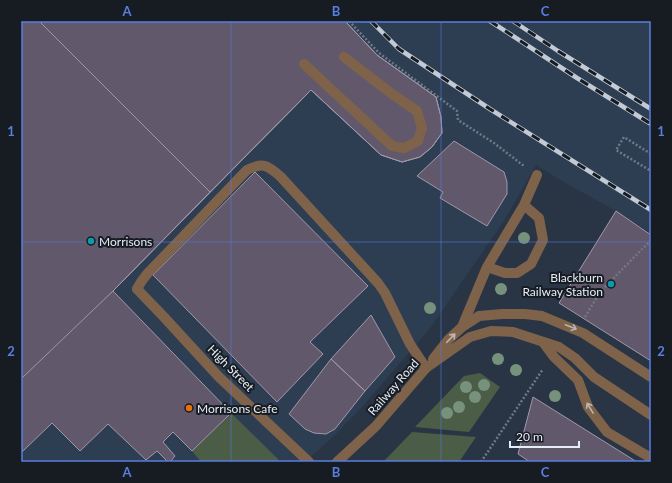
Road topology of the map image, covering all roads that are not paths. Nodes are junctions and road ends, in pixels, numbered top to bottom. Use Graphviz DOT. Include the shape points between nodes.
graph roads {
  1 [pos="344,57"];
  2 [pos="304,64"];
  3 [pos="537,176"];
  4 [pos="524,205"];
  5 [pos="487,267"];
  6 [pos="462,326"];
  7 [pos="543,342"];
  8 [pos="426,368"];
  9 [pos="651,377"];
  10 [pos="651,415"];
  11 [pos="651,458"];
  12 [pos="309,462"];
  13 [pos="337,462"];
  1 -- 2 [label="street" via="417,111 422,128 418,141 404,148 392,146"];
  3 -- 4 [label="street"];
  4 -- 5 [label="street"];
  4 -- 5 [label="street" via="539,218 543,240 530,264 517,273 505,273"];
  5 -- 6 [label="street"];
  8 -- 6 [label="street, one-way"];
  6 -- 9 [label="street, one-way" via="479,316 542,316 583,333"];
  7 -- 8 [label="street, Railway Road" via="514,332 491,331 470,337"];
  7 -- 10 [label="street, Railway Road" via="559,347 594,376"];
  11 -- 7 [label="street, one-way" via="607,432 588,407 578,380"];
  8 -- 12 [label="street, High Street" via="410,344 378,282 271,168 256,166 247,170 137,289 220,377"];
  8 -- 13 [label="street, Railway Road" via="376,426"];
}
